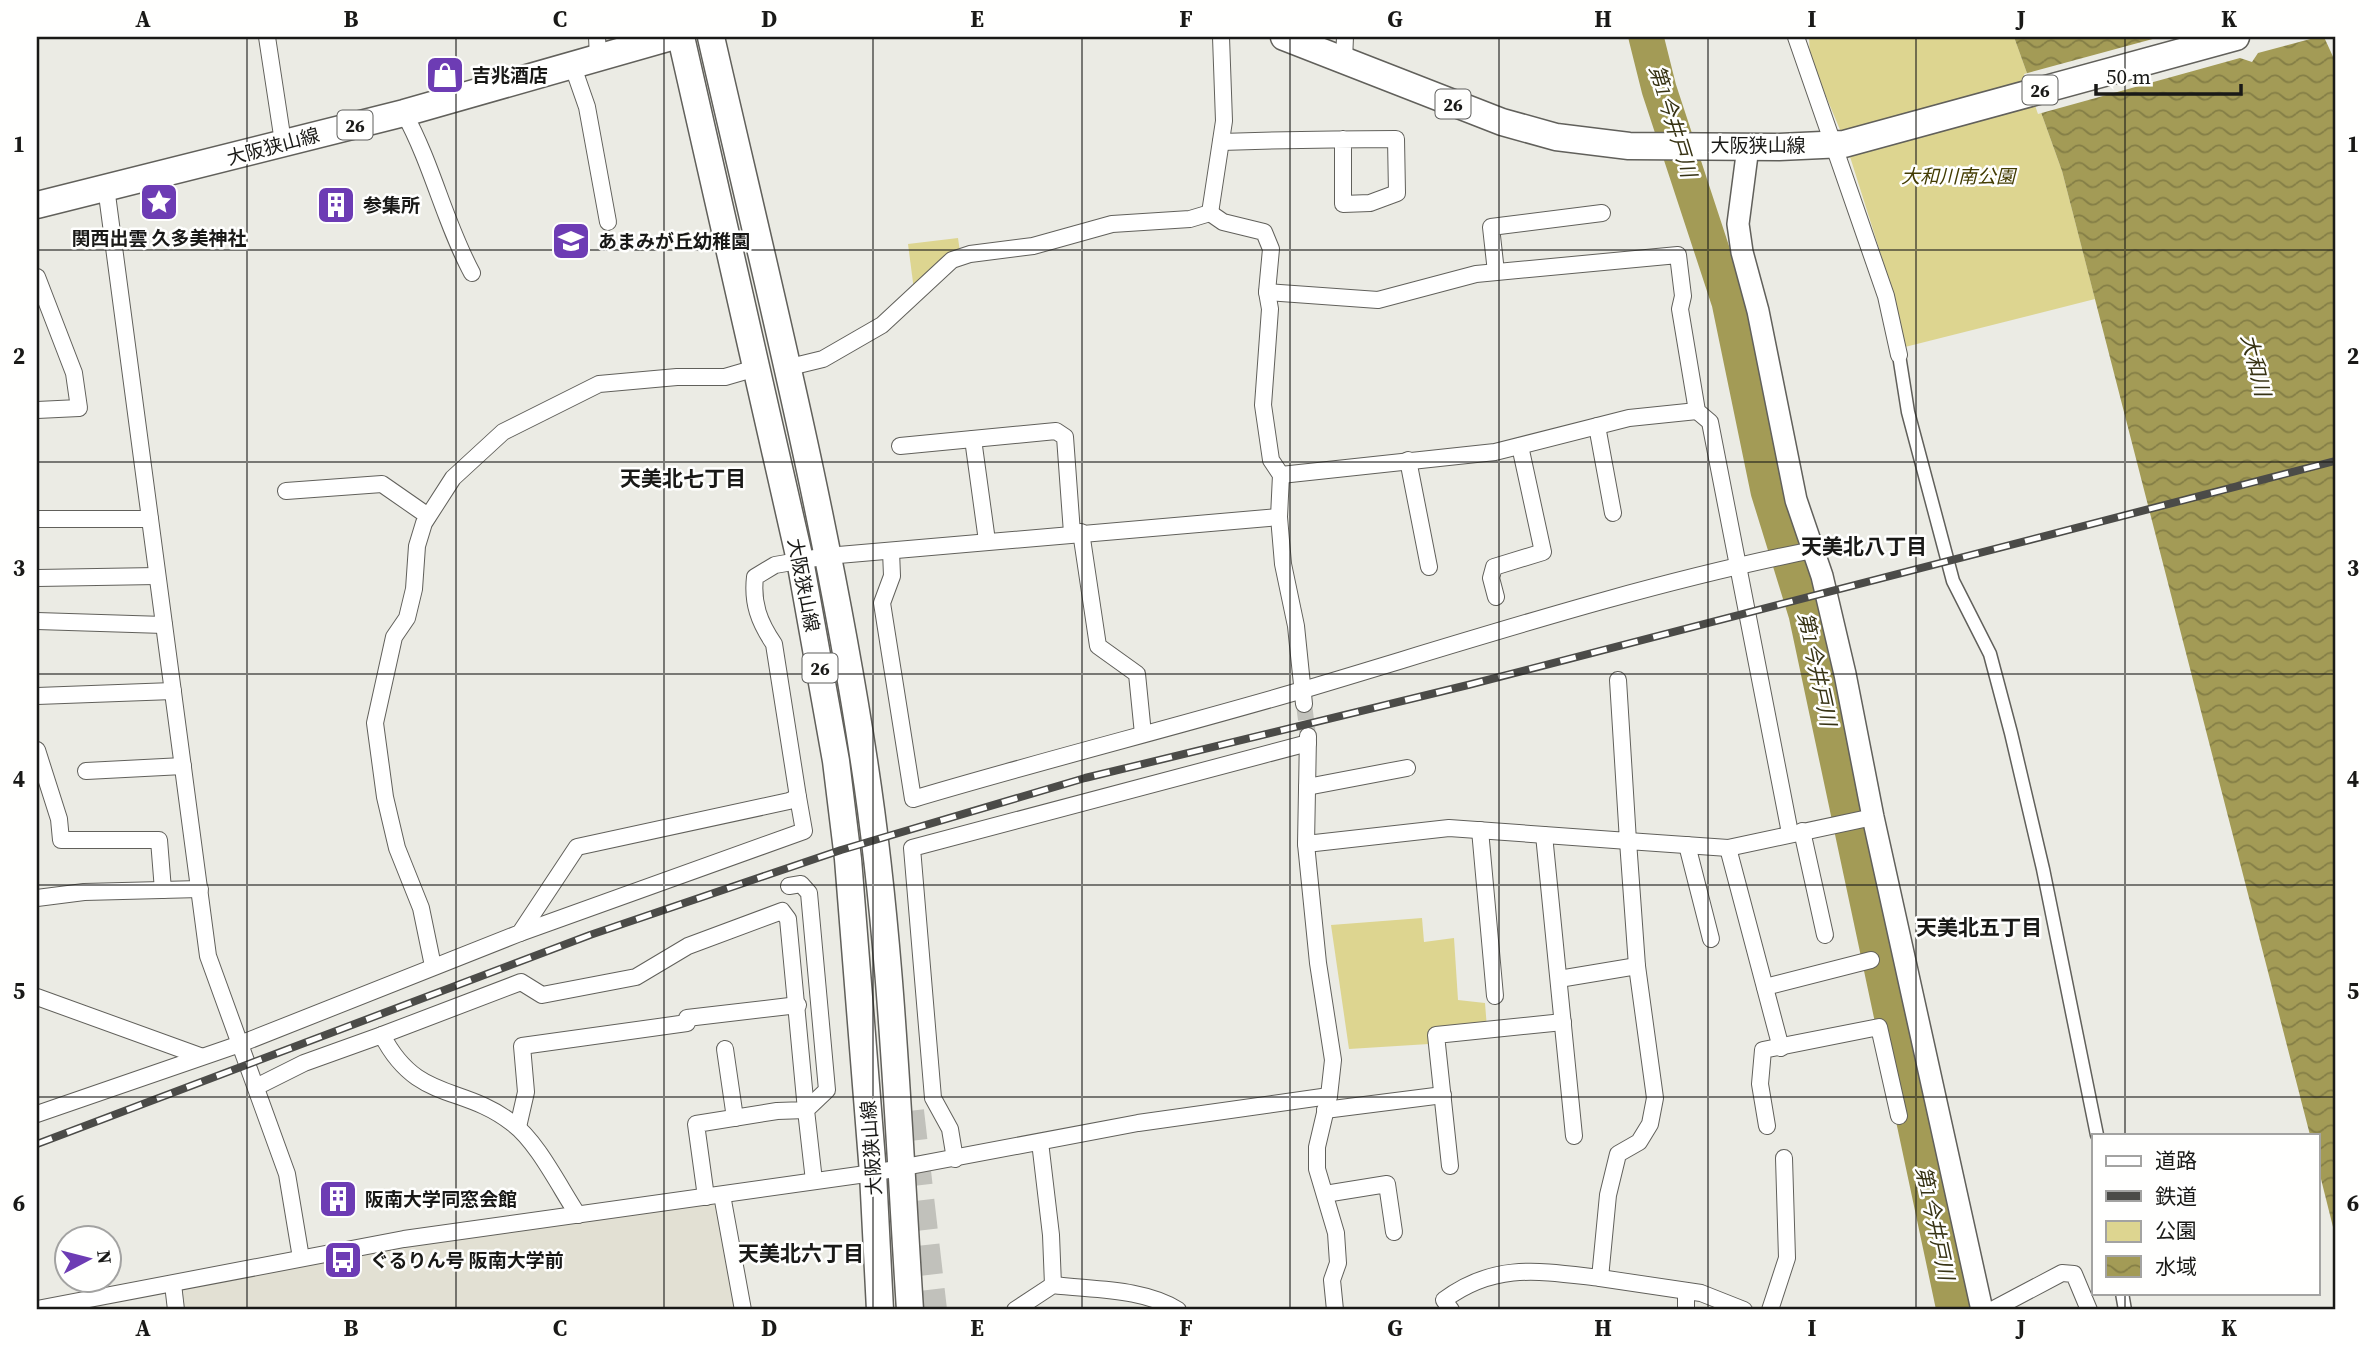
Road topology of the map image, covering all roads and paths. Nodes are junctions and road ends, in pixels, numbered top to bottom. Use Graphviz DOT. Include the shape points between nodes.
graph roads {
  1 [pos="267,37"];
  2 [pos="671,37"];
  3 [pos="681,37"];
  4 [pos="711,37"];
  5 [pos="1221,37"];
  6 [pos="1284,37"];
  7 [pos="1796,37"];
  8 [pos="2236,37"];
  9 [pos="598,47"];
  10 [pos="1344,49"];
  11 [pos="572,64"];
  12 [pos="404,113"];
  13 [pos="1343,139"];
  14 [pos="284,142"];
  15 [pos="1221,142"];
  16 [pos="1838,144"];
  17 [pos="1748,147"];
  18 [pos="106,187"];
  19 [pos="37,205"];
  20 [pos="1602,213"];
  21 [pos="1210,214"];
  22 [pos="608,222"];
  23 [pos="1496,272"];
  24 [pos="472,273"];
  25 [pos="37,277"];
  26 [pos="1266,292"];
  27 [pos="1899,355"];
  28 [pos="756,368"];
  29 [pos="786,368"];
  30 [pos="37,410"];
  31 [pos="1697,411"];
  32 [pos="1597,426"];
  33 [pos="973,439"];
  34 [pos="900,446"];
  35 [pos="1520,446"];
  36 [pos="1408,460"];
  37 [pos="1280,475"];
  38 [pos="286,491"];
  39 [pos="1613,513"];
  40 [pos="428,516"];
  41 [pos="1279,516"];
  42 [pos="37,519"];
  43 [pos="149,519"];
  44 [pos="1077,533"];
  45 [pos="987,541"];
  46 [pos="891,551"];
  47 [pos="1806,552"];
  48 [pos="827,556"];
  49 [pos="800,560"];
  50 [pos="1429,567"];
  51 [pos="1736,567"];
  52 [pos="157,576"];
  53 [pos="37,578"];
  54 [pos="1496,597"];
  55 [pos="37,621"];
  56 [pos="164,625"];
  57 [pos="1618,680"];
  58 [pos="173,691"];
  59 [pos="37,696"];
  60 [pos="1304,697"];
  61 [pos="1143,734"];
  62 [pos="37,750"];
  63 [pos="183,766"];
  64 [pos="1407,768"];
  65 [pos="86,771"];
  66 [pos="42,785"];
  67 [pos="1307,786"];
  68 [pos="798,797"];
  69 [pos="1867,818"];
  70 [pos="1480,830"];
  71 [pos="1796,832"];
  72 [pos="1544,835"];
  73 [pos="1628,841"];
  74 [pos="1306,844"];
  75 [pos="1688,845"];
  76 [pos="1728,848"];
  77 [pos="789,886"];
  78 [pos="200,889"];
  79 [pos="163,890"];
  80 [pos="37,898"];
  81 [pos="520,933"];
  82 [pos="1825,935"];
  83 [pos="1711,939"];
  84 [pos="1871,960"];
  85 [pos="433,966"];
  86 [pos="1637,966"];
  87 [pos="1559,979"];
  88 [pos="1765,987"];
  89 [pos="1495,996"];
  90 [pos="37,997"];
  91 [pos="798,1005"];
  92 [pos="1563,1022"];
  93 [pos="382,1035"];
  94 [pos="240,1044"];
  95 [pos="1781,1048"];
  96 [pos="724,1049"];
  97 [pos="200,1056"];
  98 [pos="258,1086"];
  99 [pos="1443,1096"];
  100 [pos="1327,1103"];
  101 [pos="806,1110"];
  102 [pos="37,1114"];
  103 [pos="1899,1116"];
  104 [pos="735,1118"];
  105 [pos="1767,1126"];
  106 [pos="517,1127"];
  107 [pos="2097,1134"];
  108 [pos="1574,1136"];
  109 [pos="1040,1142"];
  110 [pos="1784,1158"];
  111 [pos="955,1159"];
  112 [pos="1450,1166"];
  113 [pos="901,1168"];
  114 [pos="873,1173"];
  115 [pos="814,1181"];
  116 [pos="1325,1194"];
  117 [pos="714,1196"];
  118 [pos="578,1215"];
  119 [pos="1394,1232"];
  120 [pos="301,1258"];
  121 [pos="1600,1278"];
  122 [pos="173,1284"];
  123 [pos="1052,1285"];
  124 [pos="1686,1291"];
  125 [pos="1035,1304"];
  126 [pos="1442,1307"];
  127 [pos="44,1309"];
  128 [pos="176,1310"];
  129 [pos="743,1310"];
  130 [pos="880,1310"];
  131 [pos="910,1310"];
  132 [pos="1015,1310"];
  133 [pos="1178,1310"];
  134 [pos="1335,1310"];
  135 [pos="1686,1310"];
  136 [pos="1744,1310"];
  137 [pos="1770,1310"];
  138 [pos="1982,1310"];
  139 [pos="1992,1310"];
  140 [pos="2089,1310"];
  1 -- 14 [label="street"];
  2 -- 9 [label="main road, 大阪狭山線 / 26"];
  3 -- 28 [label="main road, 大阪狭山線 / 26"];
  4 -- 29 [label="main road, 大阪狭山線 / 26"];
  5 -- 15 [label="street"];
  6 -- 10 [label="main road, 大阪狭山線 / 26"];
  7 -- 16 [label="street"];
  8 -- 16 [label="main road, 大阪狭山線 / 26"];
  9 -- 11 [label="main road, 大阪狭山線 / 26"];
  10 -- 17 [label="main road, 大阪狭山線 / 26" via="1502,122 1556,137 1629,146"];
  11 -- 12 [label="main road, 大阪狭山線 / 26"];
  11 -- 22 [label="street" via="587,107"];
  12 -- 14 [label="main road, 大阪狭山線 / 26"];
  12 -- 24 [label="street" via="422,145"];
  13 -- 13 [label="street" via="1343,204 1370,203 1397,193 1396,139"];
  13 -- 15 [label="street"];
  14 -- 18 [label="main road, 大阪狭山線 / 26"];
  15 -- 21 [label="street"];
  16 -- 17 [label="main road, 大阪狭山線 / 26"];
  16 -- 27 [label="street" via="1886,296"];
  17 -- 47 [label="street" via="1738,224 1742,252"];
  18 -- 19 [label="main road, 大阪狭山線 / 26"];
  18 -- 43 [label="street"];
  20 -- 23 [label="street" via="1491,226"];
  21 -- 26 [label="street" via="1264,232 1271,249"];
  21 -- 29 [label="street" via="1112,224 1033,246 952,260 882,325 823,359"];
  23 -- 26 [label="street" via="1378,300"];
  23 -- 31 [label="street" via="1678,256 1683,296 1679,309"];
  25 -- 30 [label="street" via="74,373 79,408"];
  26 -- 37 [label="street" via="1270,309 1263,405 1270,460"];
  27 -- 107 [label="street" via="1908,412 1950,572 1990,654 2011,733"];
  28 -- 40 [label="street" via="725,377 598,384 503,432 453,478"];
  28 -- 49 [label="main road, 大阪狭山線 / 26"];
  29 -- 48 [label="main road, 大阪狭山線 / 26"];
  31 -- 32 [label="street"];
  31 -- 51 [label="street" via="1710,422"];
  32 -- 35 [label="street"];
  32 -- 39 [label="street"];
  33 -- 34 [label="street"];
  33 -- 44 [label="street" via="1056,431 1065,438"];
  33 -- 45 [label="street"];
  35 -- 36 [label="street"];
  35 -- 54 [label="street" via="1543,552 1494,567 1491,578"];
  36 -- 37 [label="street"];
  36 -- 50 [label="street"];
  37 -- 41 [label="street"];
  38 -- 40 [label="street" via="382,484"];
  40 -- 85 [label="street" via="416,545 407,618 394,637 374,723 394,836 421,908"];
  41 -- 44 [label="street"];
  41 -- 60 [label="street"];
  42 -- 43 [label="street"];
  43 -- 52 [label="street"];
  44 -- 45 [label="street"];
  44 -- 61 [label="street" via="1098,646 1137,674"];
  45 -- 46 [label="street"];
  46 -- 48 [label="street"];
  46 -- 61 [label="street" via="892,576 882,603 913,799"];
  47 -- 51 [label="street"];
  47 -- 69 [label="street" via="1845,674"];
  48 -- 49 [label="street"];
  48 -- 113 [label="main road, 大阪狭山線 / 26" via="877,854"];
  49 -- 68 [label="street" via="775,565 755,577 753,596 761,625 774,644"];
  49 -- 114 [label="main road, 大阪狭山線 / 26" via="836,761 848,859"];
  51 -- 60 [label="street" via="1504,629"];
  51 -- 71 [label="street"];
  52 -- 53 [label="street"];
  52 -- 56 [label="street"];
  55 -- 56 [label="street"];
  56 -- 58 [label="street"];
  57 -- 73 [label="street"];
  58 -- 59 [label="street"];
  58 -- 63 [label="street"];
  60 -- 61 [label="street"];
  62 -- 66 [label="street"];
  63 -- 65 [label="street"];
  63 -- 78 [label="street"];
  64 -- 67 [label="street"];
  66 -- 79 [label="street" via="59,819 61,840 159,840"];
  67 -- 74 [label="street"];
  67 -- 111 [label="street" via="1308,739 912,848 933,1098 950,1129"];
  68 -- 81 [label="street" via="577,847"];
  68 -- 81 [label="street" via="804,831"];
  69 -- 71 [label="street"];
  69 -- 138 [label="street"];
  70 -- 72 [label="street"];
  70 -- 74 [label="street" via="1449,828"];
  70 -- 89 [label="street"];
  71 -- 76 [label="street"];
  71 -- 82 [label="street"];
  72 -- 73 [label="street"];
  72 -- 87 [label="street"];
  73 -- 75 [label="street"];
  73 -- 86 [label="street"];
  74 -- 100 [label="street" via="1318,963 1331,1035"];
  75 -- 76 [label="street"];
  75 -- 83 [label="street"];
  76 -- 88 [label="street"];
  77 -- 101 [label="street" via="801,884 809,893 827,1090"];
  78 -- 79 [label="street"];
  78 -- 94 [label="street" via="208,956"];
  79 -- 80 [label="street"];
  81 -- 85 [label="street"];
  84 -- 88 [label="street"];
  85 -- 94 [label="street"];
  86 -- 87 [label="street"];
  86 -- 121 [label="street" via="1655,1098 1650,1124 1639,1142 1618,1154 1608,1195"];
  87 -- 92 [label="street"];
  88 -- 95 [label="street"];
  90 -- 97 [label="street"];
  91 -- 93 [label="street" via="788,919 782,911 688,946 636,976 542,995 521,982"];
  91 -- 101 [label="street"];
  91 -- 106 [label="street" via="522,1046 526,1093"];
  92 -- 99 [label="street" via="1436,1035"];
  92 -- 108 [label="street"];
  93 -- 98 [label="street" via="304,1063"];
  93 -- 106 [label="street" via="393,1056 422,1083 490,1108"];
  94 -- 97 [label="street"];
  94 -- 98 [label="street"];
  95 -- 103 [label="street" via="1879,1027"];
  95 -- 105 [label="street" via="1763,1050 1760,1084"];
  96 -- 104 [label="street"];
  97 -- 102 [label="street"];
  98 -- 120 [label="street" via="287,1174"];
  99 -- 100 [label="street"];
  99 -- 112 [label="street"];
  100 -- 109 [label="street" via="1138,1123"];
  100 -- 116 [label="street" via="1317,1147 1317,1170"];
  101 -- 104 [label="street"];
  101 -- 115 [label="street"];
  104 -- 117 [label="street" via="696,1124"];
  106 -- 118 [label="street"];
  109 -- 111 [label="street"];
  109 -- 123 [label="street"];
  110 -- 137 [label="street" via="1787,1258"];
  111 -- 113 [label="street"];
  113 -- 114 [label="street"];
  113 -- 131 [label="main road, 大阪狭山線 / 26"];
  114 -- 115 [label="street"];
  114 -- 130 [label="main road, 大阪狭山線 / 26"];
  115 -- 117 [label="street"];
  116 -- 119 [label="street" via="1387,1184"];
  116 -- 134 [label="street" via="1336,1233"];
  117 -- 118 [label="street"];
  117 -- 129 [label="street"];
  118 -- 120 [label="street"];
  120 -- 122 [label="street"];
  121 -- 124 [label="street"];
  121 -- 126 [label="street" via="1510,1271 1467,1283"];
  122 -- 127 [label="street"];
  122 -- 128 [label="street"];
  123 -- 125 [label="street"];
  123 -- 133 [label="street" via="1131,1294"];
  124 -- 135 [label="street"];
  124 -- 136 [label="street"];
  125 -- 132 [label="street"];
  139 -- 140 [label="street" via="2062,1273 2074,1274"];
}
